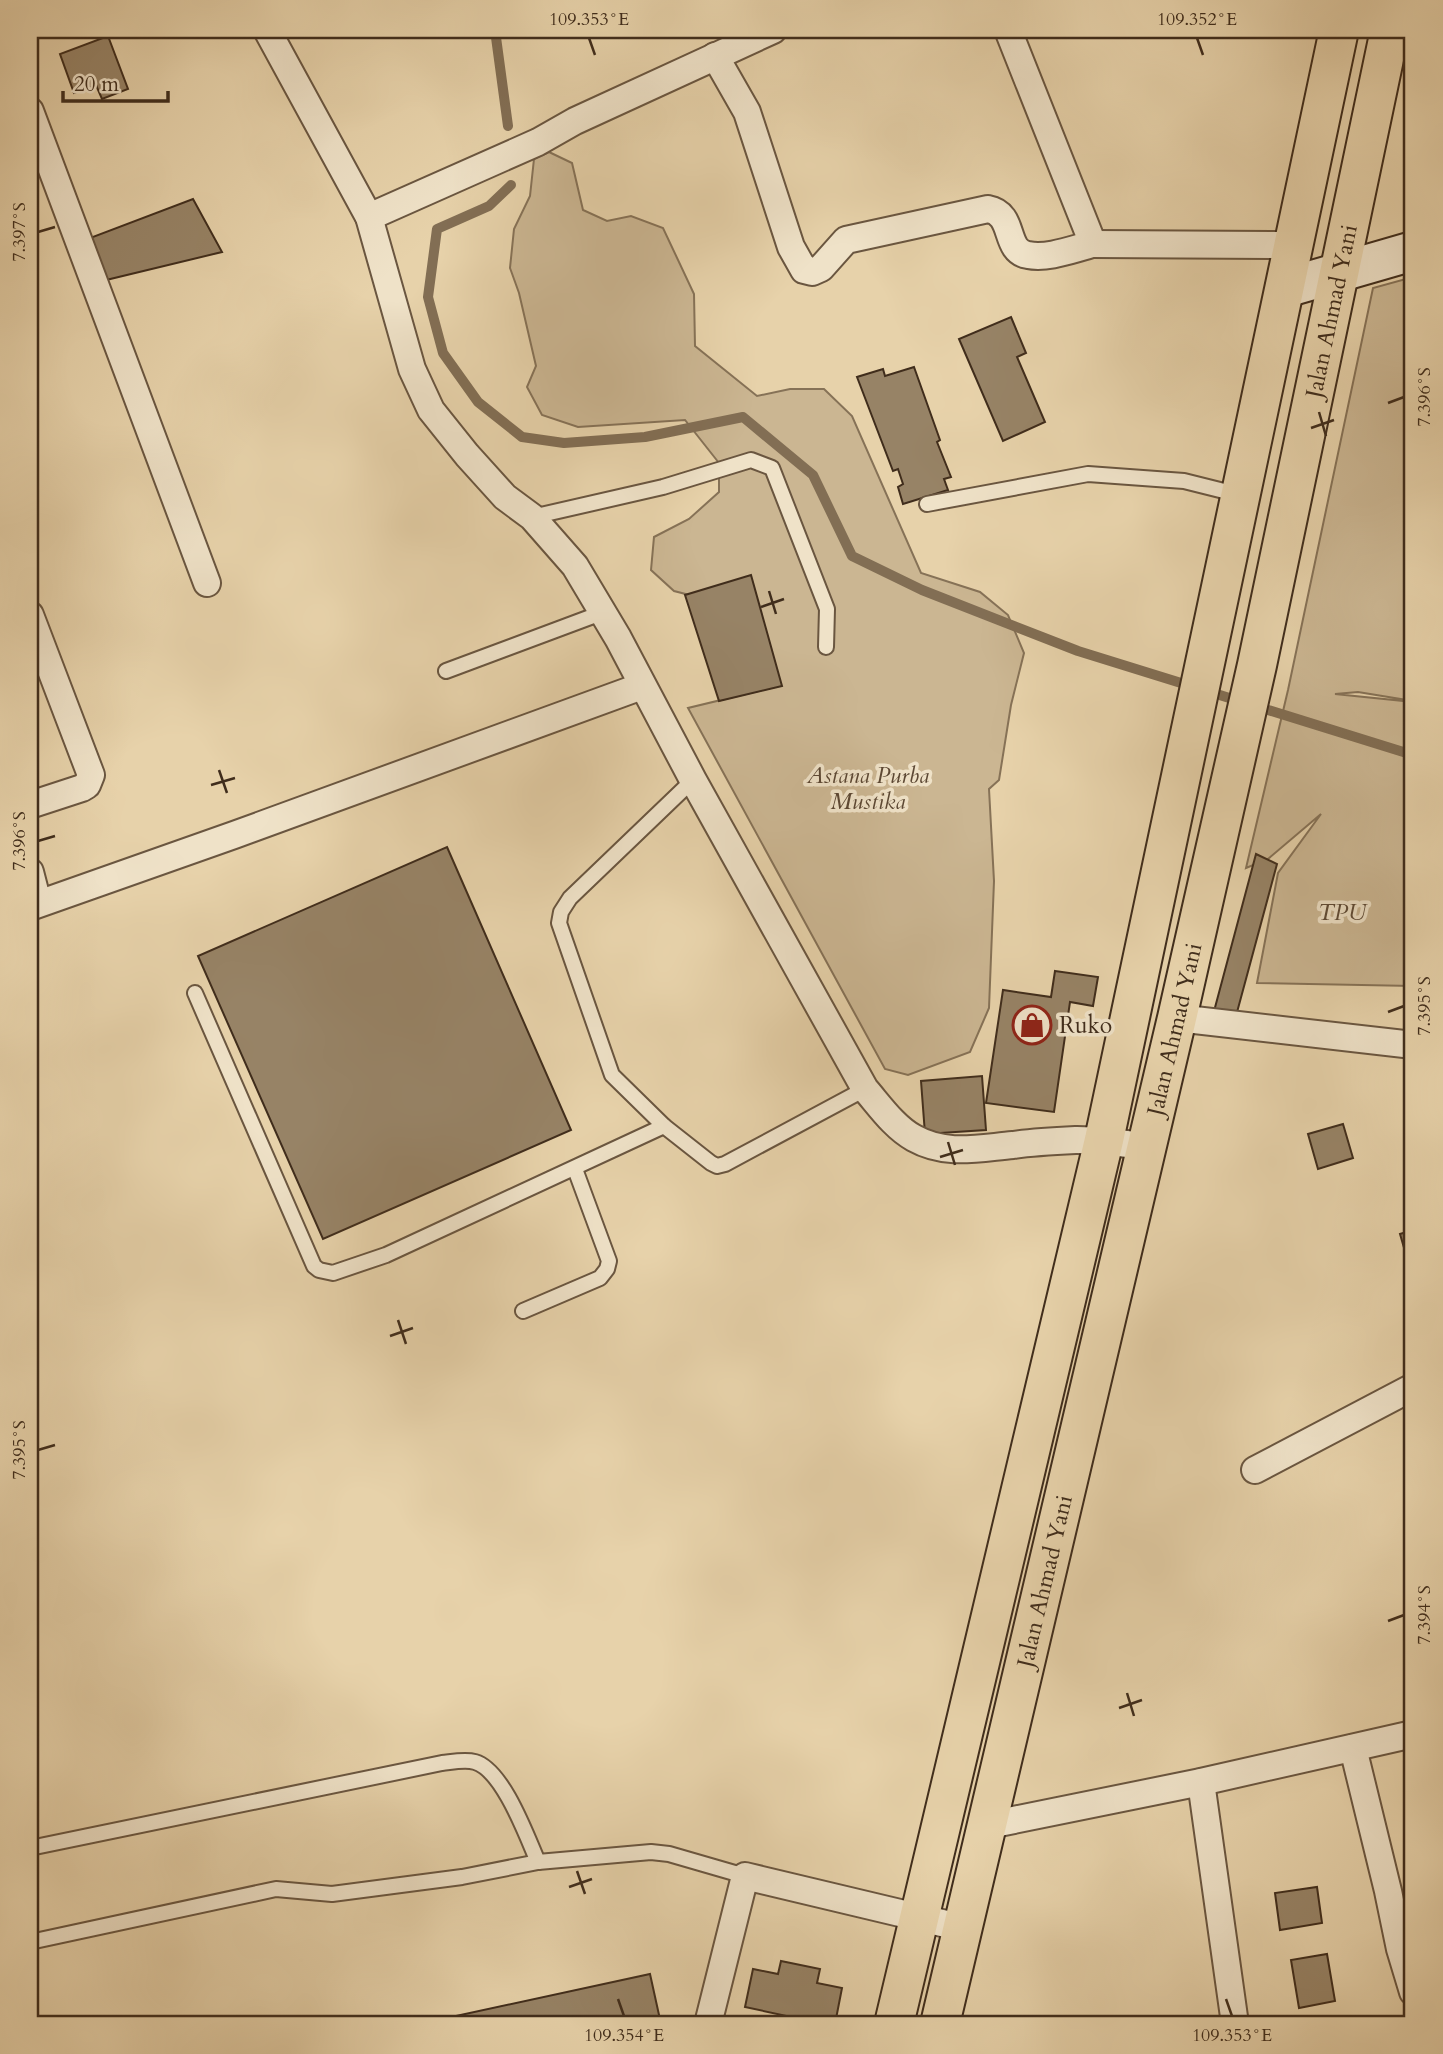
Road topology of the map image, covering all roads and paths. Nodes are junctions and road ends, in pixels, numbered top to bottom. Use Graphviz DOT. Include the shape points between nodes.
graph roads {
  1 [pos="267,30"];
  2 [pos="773,30"];
  3 [pos="1009,30"];
  4 [pos="1339,30"];
  5 [pos="1396,42"];
  6 [pos="715,57"];
  7 [pos="30,111"];
  8 [pos="369,217"];
  9 [pos="1093,244"];
  10 [pos="1294,245"];
  11 [pos="1413,251"];
  12 [pos="1338,274"];
  13 [pos="1285,288"];
  14 [pos="1241,495"];
  15 [pos="927,504"];
  16 [pos="532,517"];
  17 [pos="207,583"];
  18 [pos="604,612"];
  19 [pos="30,615"];
  20 [pos="826,647"];
  21 [pos="446,671"];
  22 [pos="642,685"];
  23 [pos="693,780"];
  24 [pos="30,805"];
  25 [pos="30,872"];
  26 [pos="34,905"];
  27 [pos="195,993"];
  28 [pos="1177,1018"];
  29 [pos="1413,1045"];
  30 [pos="865,1088"];
  31 [pos="664,1126"];
  32 [pos="1104,1140"];
  33 [pos="1146,1147"];
  34 [pos="575,1169"];
  35 [pos="523,1311"];
  36 [pos="1413,1387"];
  37 [pos="1255,1470"];
  38 [pos="1413,1734"];
  39 [pos="1353,1748"];
  40 [pos="1201,1782"];
  41 [pos="989,1825"];
  42 [pos="30,1848"];
  43 [pos="538,1862"];
  44 [pos="745,1876"];
  45 [pos="920,1918"];
  46 [pos="963,1928"];
  47 [pos="30,1941"];
  48 [pos="1413,1992"];
  49 [pos="708,2024"];
  50 [pos="894,2024"];
  51 [pos="940,2024"];
  52 [pos="1235,2024"];
  1 -- 8 [label="street"];
  2 -- 6 [label="street"];
  3 -- 9 [label="street"];
  4 -- 10 [label="main road, Jalan Ahmad Yani"];
  5 -- 12 [label="main road, Jalan Ahmad Yani"];
  6 -- 8 [label="street"];
  6 -- 9 [label="street" via="747,112 791,247 804,270 821,268 846,240 988,209 1003,217 1022,254 1039,256"];
  7 -- 17 [label="street"];
  8 -- 16 [label="street" via="412,369 431,410 505,497"];
  9 -- 10 [label="street"];
  10 -- 13 [label="main road, Jalan Ahmad Yani"];
  11 -- 12 [label="street"];
  12 -- 13 [label="street"];
  12 -- 28 [label="main road, Jalan Ahmad Yani"];
  13 -- 14 [label="main road, Jalan Ahmad Yani"];
  14 -- 15 [label="lane" via="1184,481 1088,474"];
  14 -- 32 [label="main road, Jalan Ahmad Yani"];
  16 -- 18 [label="street" via="575,566"];
  16 -- 20 [label="lane" via="663,487 751,460 762,462 772,468 827,609"];
  18 -- 21 [label="lane"];
  18 -- 22 [label="street"];
  19 -- 24 [label="street" via="91,775 82,788"];
  22 -- 23 [label="street"];
  22 -- 26 [label="street"];
  23 -- 30 [label="street"];
  23 -- 31 [label="lane" via="570,898 559,923 612,1075"];
  25 -- 26 [label="street"];
  27 -- 34 [label="lane" via="318,1270 333,1273 386,1255"];
  28 -- 29 [label="street"];
  28 -- 33 [label="main road, Jalan Ahmad Yani"];
  30 -- 31 [label="lane" via="717,1166"];
  30 -- 32 [label="street" via="895,1124 914,1138 943,1149"];
  31 -- 34 [label="lane"];
  32 -- 33 [label="street"];
  32 -- 45 [label="main road, Jalan Ahmad Yani"];
  33 -- 41 [label="main road, Jalan Ahmad Yani"];
  34 -- 35 [label="lane" via="607,1269 600,1278"];
  36 -- 37 [label="street"];
  38 -- 39 [label="street"];
  39 -- 40 [label="street"];
  39 -- 48 [label="street"];
  40 -- 41 [label="street"];
  40 -- 52 [label="street"];
  41 -- 46 [label="main road, Jalan Ahmad Yani"];
  42 -- 43 [label="lane" via="463,1761 477,1762 508,1794"];
  43 -- 44 [label="lane" via="651,1852"];
  43 -- 47 [label="lane" via="462,1878 332,1894 276,1889"];
  44 -- 45 [label="street"];
  44 -- 49 [label="street"];
  45 -- 46 [label="street"];
  45 -- 50 [label="main road, Jalan Ahmad Yani"];
  46 -- 51 [label="main road, Jalan Ahmad Yani"];
}
